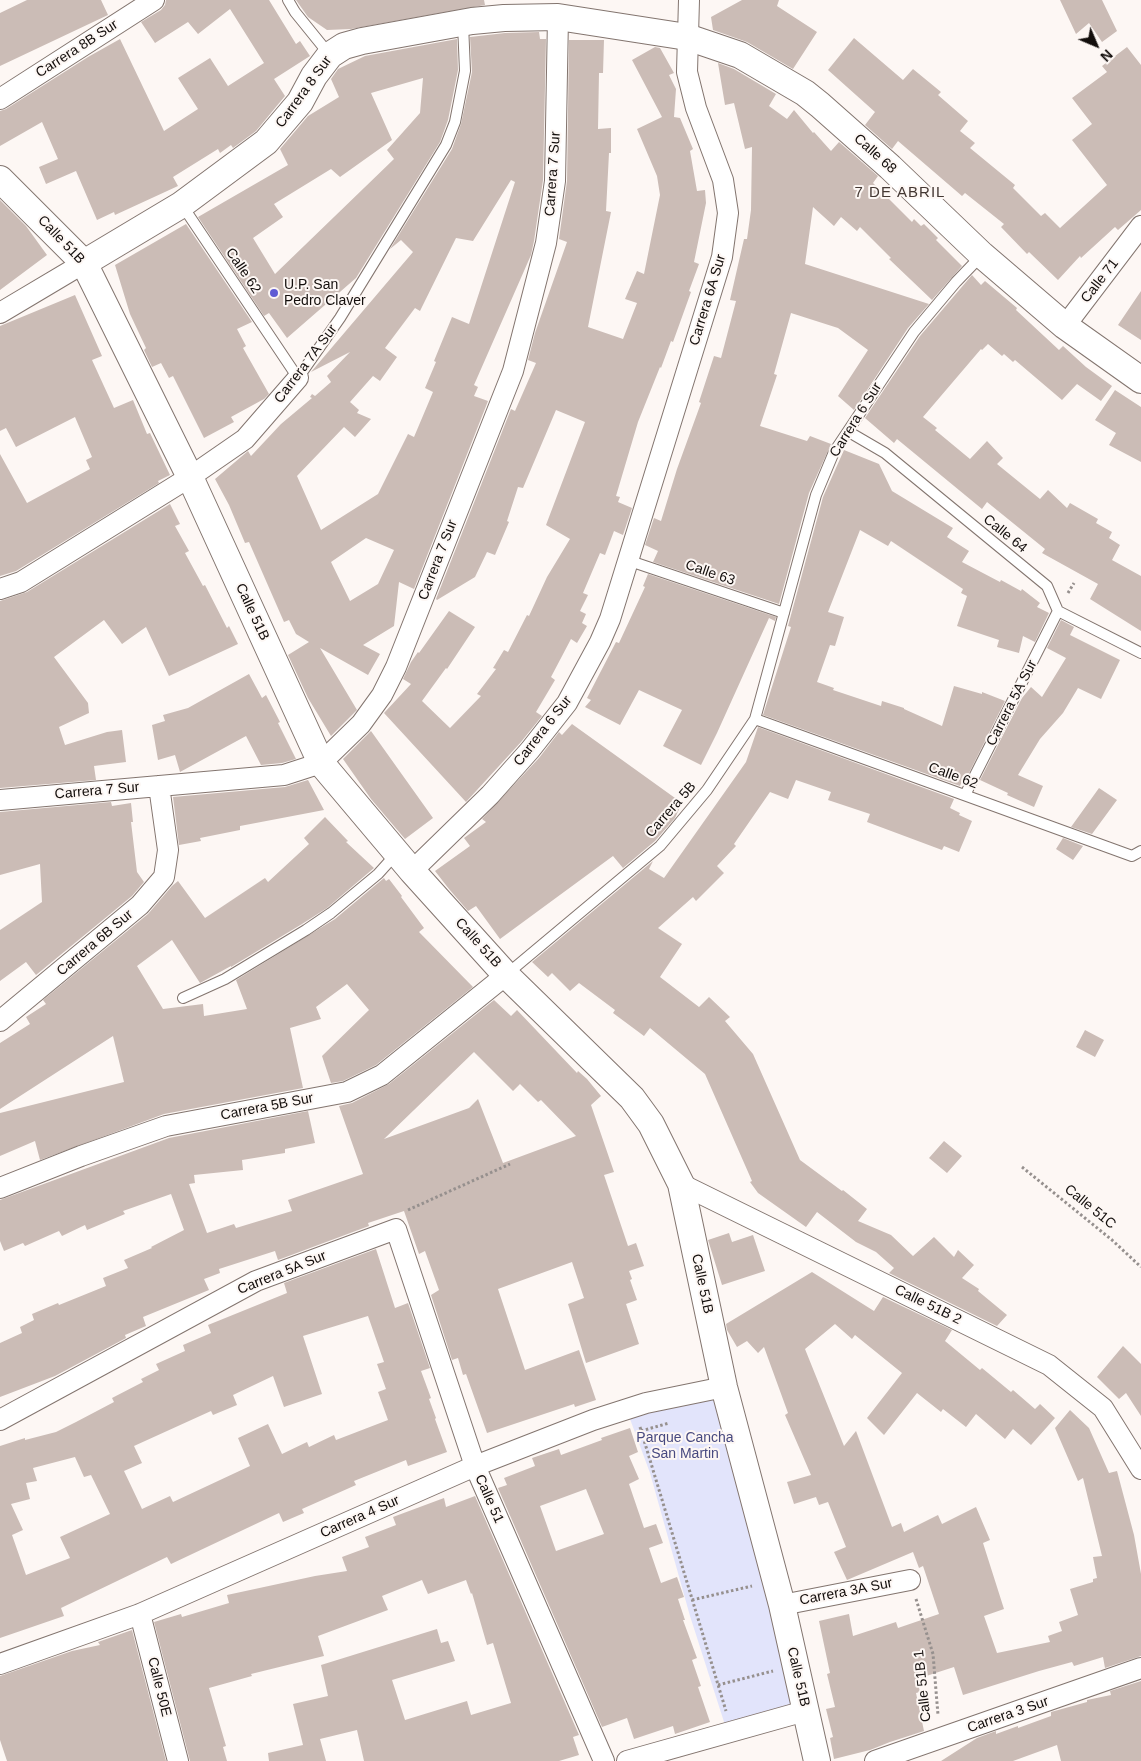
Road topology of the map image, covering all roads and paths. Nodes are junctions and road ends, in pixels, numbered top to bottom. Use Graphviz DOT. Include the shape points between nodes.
graph roads {
  1 [pos="154,0"];
  2 [pos="288,0"];
  3 [pos="689,0"];
  4 [pos="558,17"];
  5 [pos="463,23"];
  6 [pos="687,37"];
  7 [pos="330,55"];
  8 [pos="0,99"];
  9 [pos="0,179"];
  10 [pos="181,205"];
  11 [pos="1141,226"];
  12 [pos="1133,251"];
  13 [pos="982,254"];
  14 [pos="84,263"];
  15 [pos="0,313"];
  16 [pos="1066,326"];
  17 [pos="298,378"];
  18 [pos="1141,380"];
  19 [pos="849,432"];
  20 [pos="190,477"];
  21 [pos="627,560"];
  22 [pos="0,589"];
  23 [pos="1058,611"];
  24 [pos="784,613"];
  25 [pos="1141,653"];
  26 [pos="755,718"];
  27 [pos="321,763"];
  28 [pos="159,786"];
  29 [pos="966,795"];
  30 [pos="0,800"];
  31 [pos="1141,851"];
  32 [pos="404,862"];
  33 [pos="506,975"];
  34 [pos="183,998"];
  35 [pos="0,1021"];
  36 [pos="510,1164"];
  37 [pos="1022,1167"];
  38 [pos="681,1184"];
  39 [pos="0,1188"];
  40 [pos="396,1229"];
  41 [pos="1141,1267"];
  42 [pos="724,1387"];
  43 [pos="634,1407"];
  44 [pos="0,1420"];
  45 [pos="475,1466"];
  46 [pos="1141,1468"];
  47 [pos="776,1580"];
  48 [pos="910,1580"];
  49 [pos="692,1600"];
  50 [pos="782,1605"];
  51 [pos="140,1614"];
  52 [pos="0,1664"];
  53 [pos="795,1666"];
  54 [pos="1141,1668"];
  55 [pos="718,1685"];
  56 [pos="805,1711"];
  57 [pos="732,1732"];
  58 [pos="940,1738"];
  59 [pos="178,1761"];
  60 [pos="604,1761"];
  61 [pos="628,1761"];
  62 [pos="817,1761"];
  63 [pos="875,1761"];
  1 -- 8 [label="street, Carrera 8B Sur"];
  2 -- 7 [label="lane"];
  3 -- 6 [label="street"];
  4 -- 5 [label="street, Carrera 8 Sur"];
  4 -- 6 [label="street, Carrera 8 Sur"];
  4 -- 27 [label="street, Carrera 7 Sur" via="555,181 546,243 514,371 396,667 361,724"];
  5 -- 7 [label="street, Carrera 8 Sur" via="362,41 344,46"];
  5 -- 17 [label="lane, Carrera 7A Sur" via="464,71 455,122 446,145 340,318"];
  6 -- 13 [label="street, Calle 68" via="740,55 820,104"];
  6 -- 21 [label="street, Carrera 6A Sur" via="689,81 723,180 728,213 722,257"];
  7 -- 10 [label="street, Carrera 8 Sur" via="300,102 266,142"];
  9 -- 14 [label="street, Calle 51B"];
  10 -- 14 [label="street, Carrera 8 Sur"];
  10 -- 17 [label="lane, Calle 62"];
  11 -- 12 [label="street"];
  12 -- 16 [label="street, Calle 71"];
  13 -- 16 [label="street, Calle 68"];
  13 -- 19 [label="lane, Carrera 6 Sur" via="914,332"];
  14 -- 15 [label="street, Carrera 8 Sur"];
  14 -- 20 [label="street, Calle 51B"];
  16 -- 18 [label="street, Calle 68"];
  17 -- 20 [label="street, Carrera 7A Sur" via="245,439"];
  19 -- 23 [label="lane, Calle 64" via="885,453 1047,586"];
  19 -- 24 [label="lane, Carrera 6 Sur" via="834,452 816,495"];
  20 -- 22 [label="street, Carrera 7A Sur" via="21,582"];
  20 -- 27 [label="street, Calle 51B"];
  21 -- 24 [label="lane, Calle 63"];
  21 -- 32 [label="street, Carrera 6 Sur" via="610,619 567,703 490,795"];
  23 -- 25 [label="lane"];
  23 -- 29 [label="lane, Carrera 5A Sur"];
  24 -- 26 [label="lane, Carrera 5B"];
  26 -- 29 [label="lane, Calle 62"];
  26 -- 33 [label="lane, Carrera 5B" via="707,790 660,846"];
  27 -- 28 [label="street, Carrera 7 Sur" via="284,775"];
  27 -- 32 [label="street, Calle 51B"];
  28 -- 30 [label="street, Carrera 7 Sur"];
  28 -- 35 [label="street, Carrera 6B Sur" via="168,850 164,877 140,905"];
  29 -- 31 [label="lane, Calle 62" via="1132,856"];
  32 -- 33 [label="street, Calle 51B"];
  32 -- 34 [label="lane, Carrera 6 Sur" via="378,874 306,930 225,979"];
  33 -- 38 [label="street, Calle 51B" via="632,1098 651,1124"];
  33 -- 39 [label="street, Carrera 5B Sur" via="382,1075 347,1092 166,1126"];
  36 -- 40 [label="path" via="400,1213"];
  37 -- 41 [label="path, Calle 51C"];
  38 -- 42 [label="street, Calle 51B"];
  38 -- 46 [label="street, Calle 51B 2" via="1049,1365 1104,1408"];
  40 -- 44 [label="street, Carrera 5A Sur" via="256,1281"];
  40 -- 45 [label="street, Calle 51"];
  42 -- 43 [label="street, Carrera 4 Sur"];
  42 -- 47 [label="street, Calle 51B"];
  43 -- 45 [label="street, Carrera 4 Sur"];
  43 -- 49 [label="path"];
  45 -- 51 [label="street, Carrera 4 Sur"];
  45 -- 60 [label="street, Calle 51"];
  47 -- 49 [label="path"];
  47 -- 50 [label="street, Calle 51B"];
  48 -- 50 [label="street, Carrera 3A Sur"];
  48 -- 58 [label="path, Calle 51B 1" via="933,1654"];
  49 -- 55 [label="path"];
  50 -- 53 [label="street, Calle 51B"];
  51 -- 52 [label="street, Carrera 4 Sur"];
  51 -- 59 [label="street, Calle 50E"];
  53 -- 55 [label="path"];
  53 -- 56 [label="street, Calle 51B"];
  54 -- 58 [label="street, Carrera 3 Sur"];
  55 -- 57 [label="path"];
  56 -- 57 [label="street"];
  56 -- 62 [label="street, Calle 51B"];
  57 -- 61 [label="street"];
  58 -- 63 [label="street, Carrera 3 Sur"];
}
